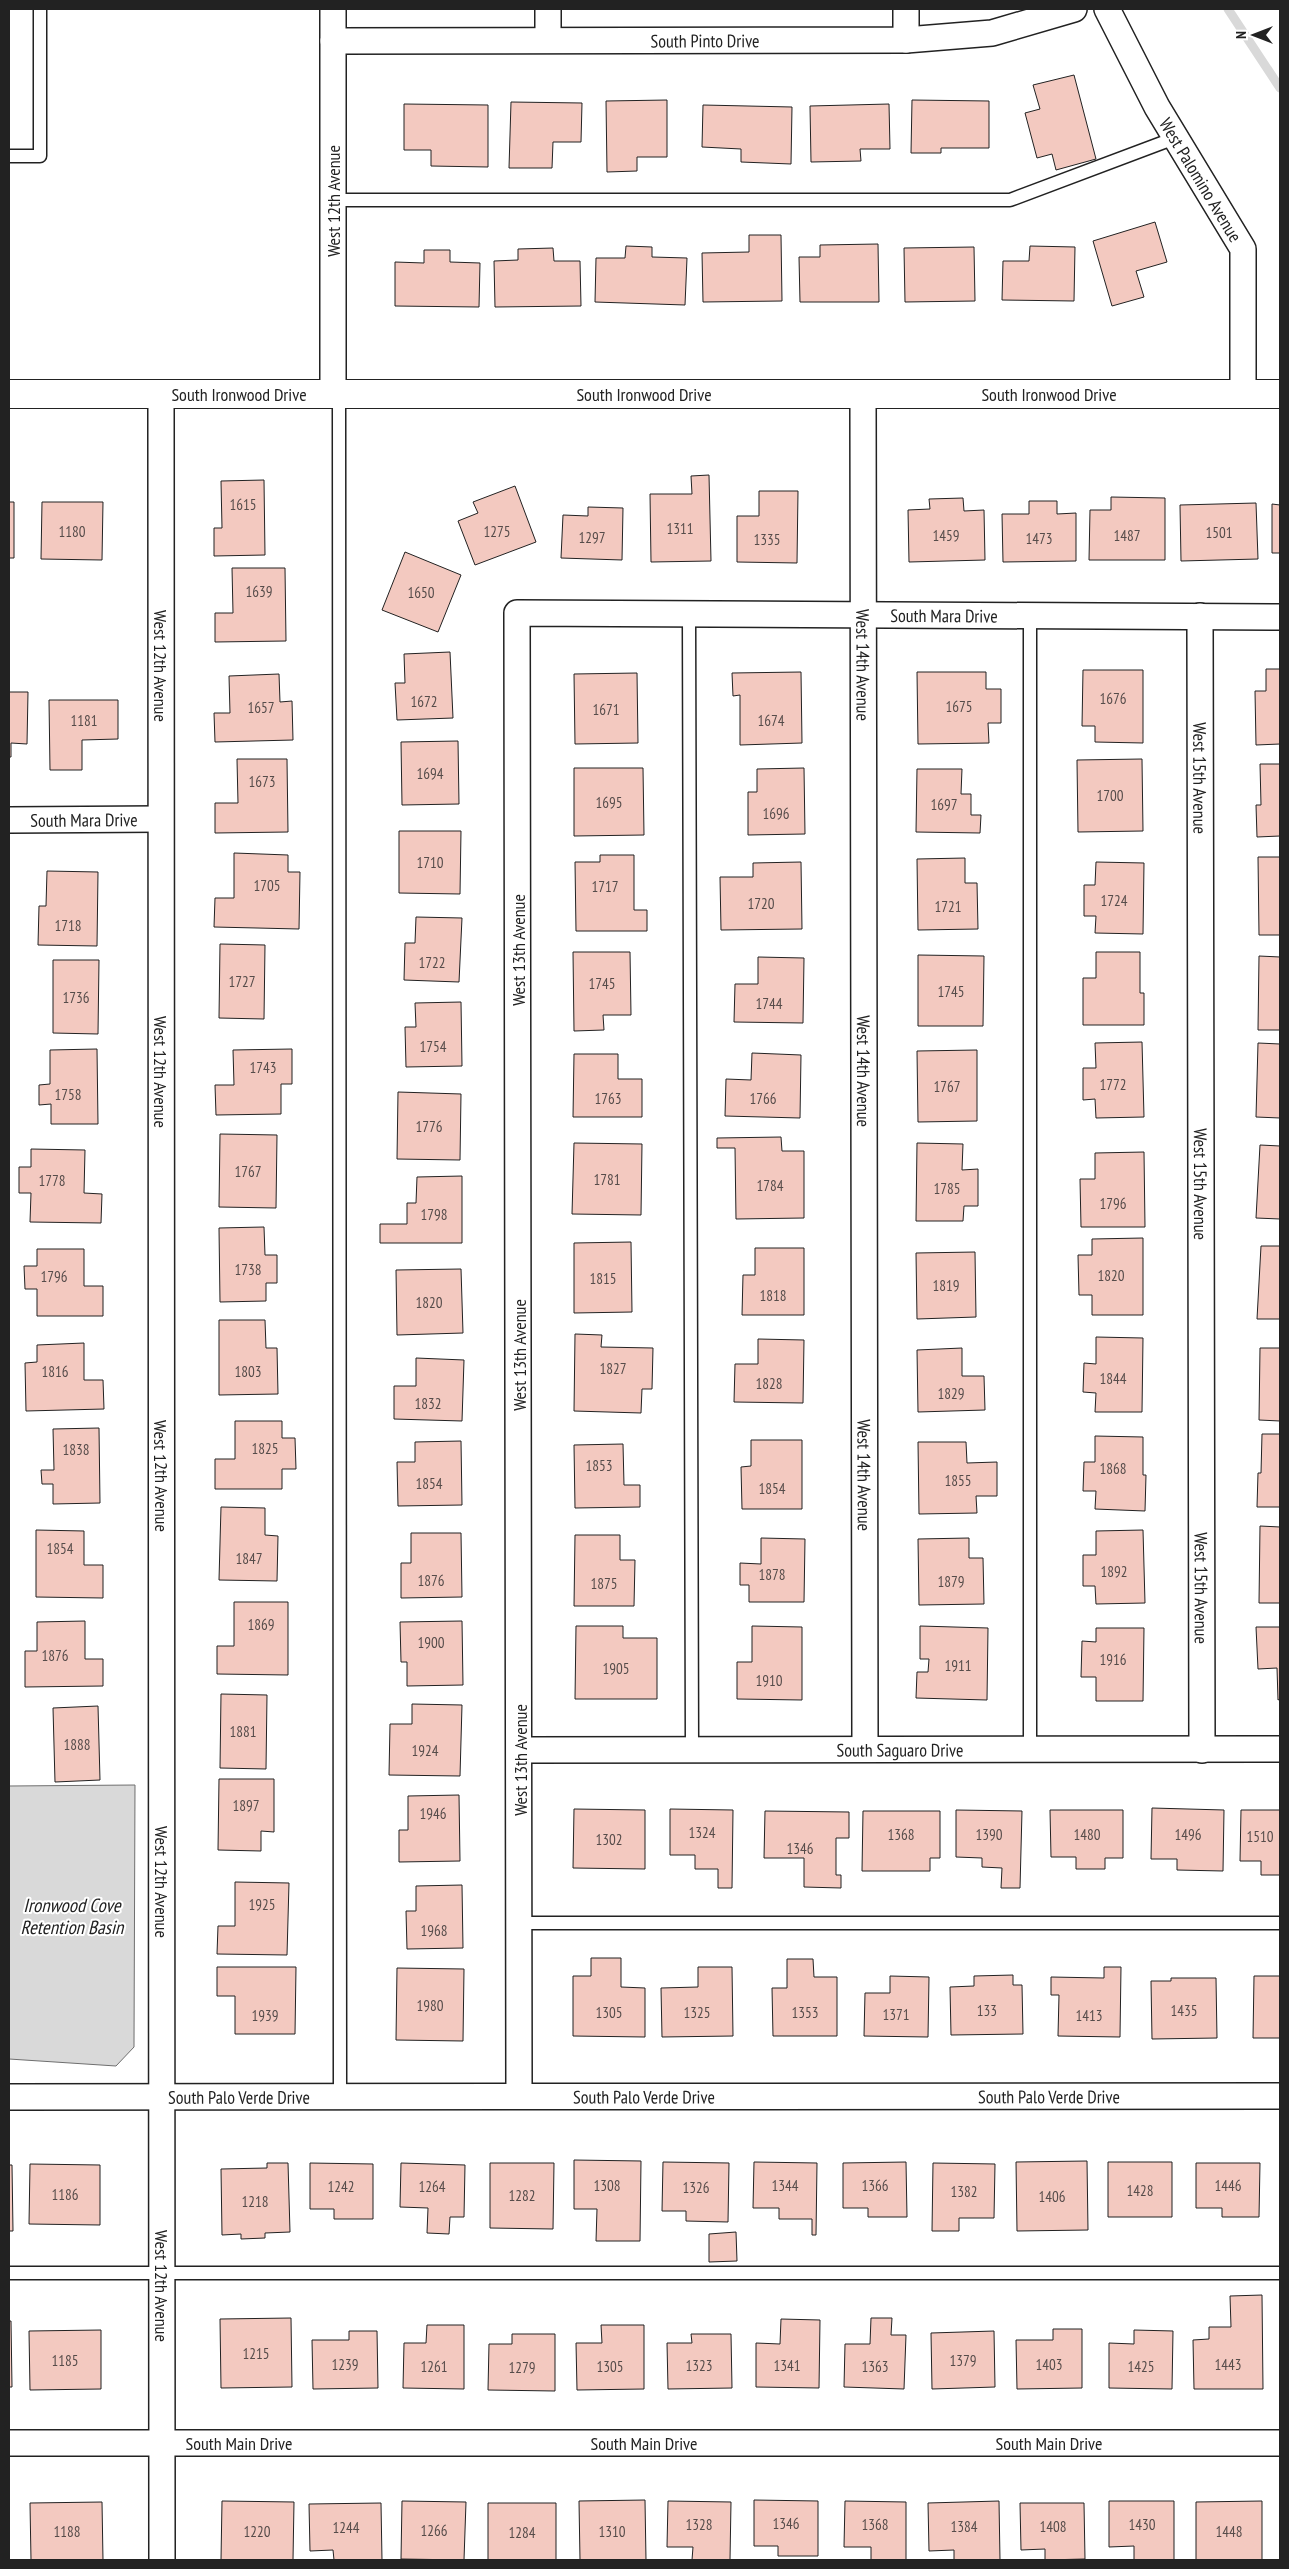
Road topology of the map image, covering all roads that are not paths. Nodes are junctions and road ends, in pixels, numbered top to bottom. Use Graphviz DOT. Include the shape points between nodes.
graph roads {
  1 [pos="40,9"];
  2 [pos="332,9"];
  3 [pos="548,9"];
  4 [pos="906,9"];
  5 [pos="1074,9"];
  6 [pos="1107,9"];
  7 [pos="548,40"];
  8 [pos="906,40"];
  9 [pos="333,41"];
  10 [pos="1176,138"];
  11 [pos="9,156"];
  12 [pos="333,200"];
  13 [pos="336,393"];
  14 [pos="863,393"];
  15 [pos="9,394"];
  16 [pos="161,394"];
  17 [pos="1243,394"];
  18 [pos="1280,394"];
  19 [pos="517,613"];
  20 [pos="689,615"];
  21 [pos="863,616"];
  22 [pos="1030,616"];
  23 [pos="1200,616"];
  24 [pos="1280,617"];
  25 [pos="160,819"];
  26 [pos="9,820"];
  27 [pos="865,1748"];
  28 [pos="692,1749"];
  29 [pos="1030,1749"];
  30 [pos="1280,1749"];
  31 [pos="520,1750"];
  32 [pos="1202,1750"];
  33 [pos="520,1923"];
  34 [pos="1280,1923"];
  35 [pos="162,2096"];
  36 [pos="340,2096"];
  37 [pos="520,2096"];
  38 [pos="1280,2096"];
  39 [pos="9,2097"];
  40 [pos="9,2272"];
  41 [pos="162,2272"];
  42 [pos="1280,2274"];
  43 [pos="9,2443"];
  44 [pos="162,2443"];
  45 [pos="1280,2443"];
  46 [pos="162,2560"];
  1 -- 11 [label="lane" via="40,156"];
  2 -- 9 [label="street, West 12th Avenue"];
  3 -- 7 [label="street"];
  4 -- 8 [label="street"];
  5 -- 8 [label="street, South Pinto Drive" via="992,33"];
  6 -- 10 [label="street, West Palomino Avenue"];
  7 -- 8 [label="street, South Pinto Drive"];
  7 -- 9 [label="street, South Pinto Drive"];
  9 -- 12 [label="street, West 12th Avenue"];
  10 -- 12 [label="lane" via="1010,200"];
  10 -- 17 [label="street, West Palomino Avenue" via="1243,249"];
  12 -- 13 [label="street, West 12th Avenue"];
  13 -- 14 [label="main road, South Ironwood Drive"];
  13 -- 16 [label="main road, South Ironwood Drive"];
  13 -- 36 [label="lane"];
  14 -- 17 [label="main road, South Ironwood Drive"];
  14 -- 21 [label="street, West 14th Avenue"];
  15 -- 16 [label="main road, South Ironwood Drive"];
  16 -- 25 [label="street, West 12th Avenue"];
  17 -- 18 [label="main road, South Ironwood Drive"];
  19 -- 20 [label="street, South Mara Drive"];
  19 -- 31 [label="street, West 13th Avenue"];
  20 -- 21 [label="street, South Mara Drive"];
  20 -- 28 [label="lane"];
  21 -- 22 [label="street, South Mara Drive"];
  21 -- 27 [label="street, West 14th Avenue"];
  22 -- 23 [label="street, South Mara Drive"];
  22 -- 29 [label="lane"];
  23 -- 24 [label="street, South Mara Drive"];
  23 -- 32 [label="street, West 15th Avenue"];
  25 -- 26 [label="street, South Mara Drive"];
  25 -- 35 [label="street, West 12th Avenue"];
  27 -- 28 [label="street, South Saguaro Drive"];
  27 -- 29 [label="street, South Saguaro Drive"];
  28 -- 31 [label="street, South Saguaro Drive"];
  29 -- 32 [label="street, South Saguaro Drive"];
  30 -- 32 [label="street, South Saguaro Drive"];
  31 -- 33 [label="street, West 13th Avenue"];
  33 -- 34 [label="lane"];
  33 -- 37 [label="street, West 13th Avenue"];
  35 -- 36 [label="street, South Palo Verde Drive"];
  35 -- 39 [label="street, South Palo Verde Drive"];
  35 -- 41 [label="street, West 12th Avenue"];
  36 -- 37 [label="street, South Palo Verde Drive"];
  37 -- 38 [label="street, South Palo Verde Drive"];
  40 -- 41 [label="lane"];
  41 -- 42 [label="lane"];
  41 -- 44 [label="street, West 12th Avenue"];
  43 -- 44 [label="street, South Main Drive"];
  44 -- 45 [label="street, South Main Drive"];
  44 -- 46 [label="street, West 12th Avenue"];
}
